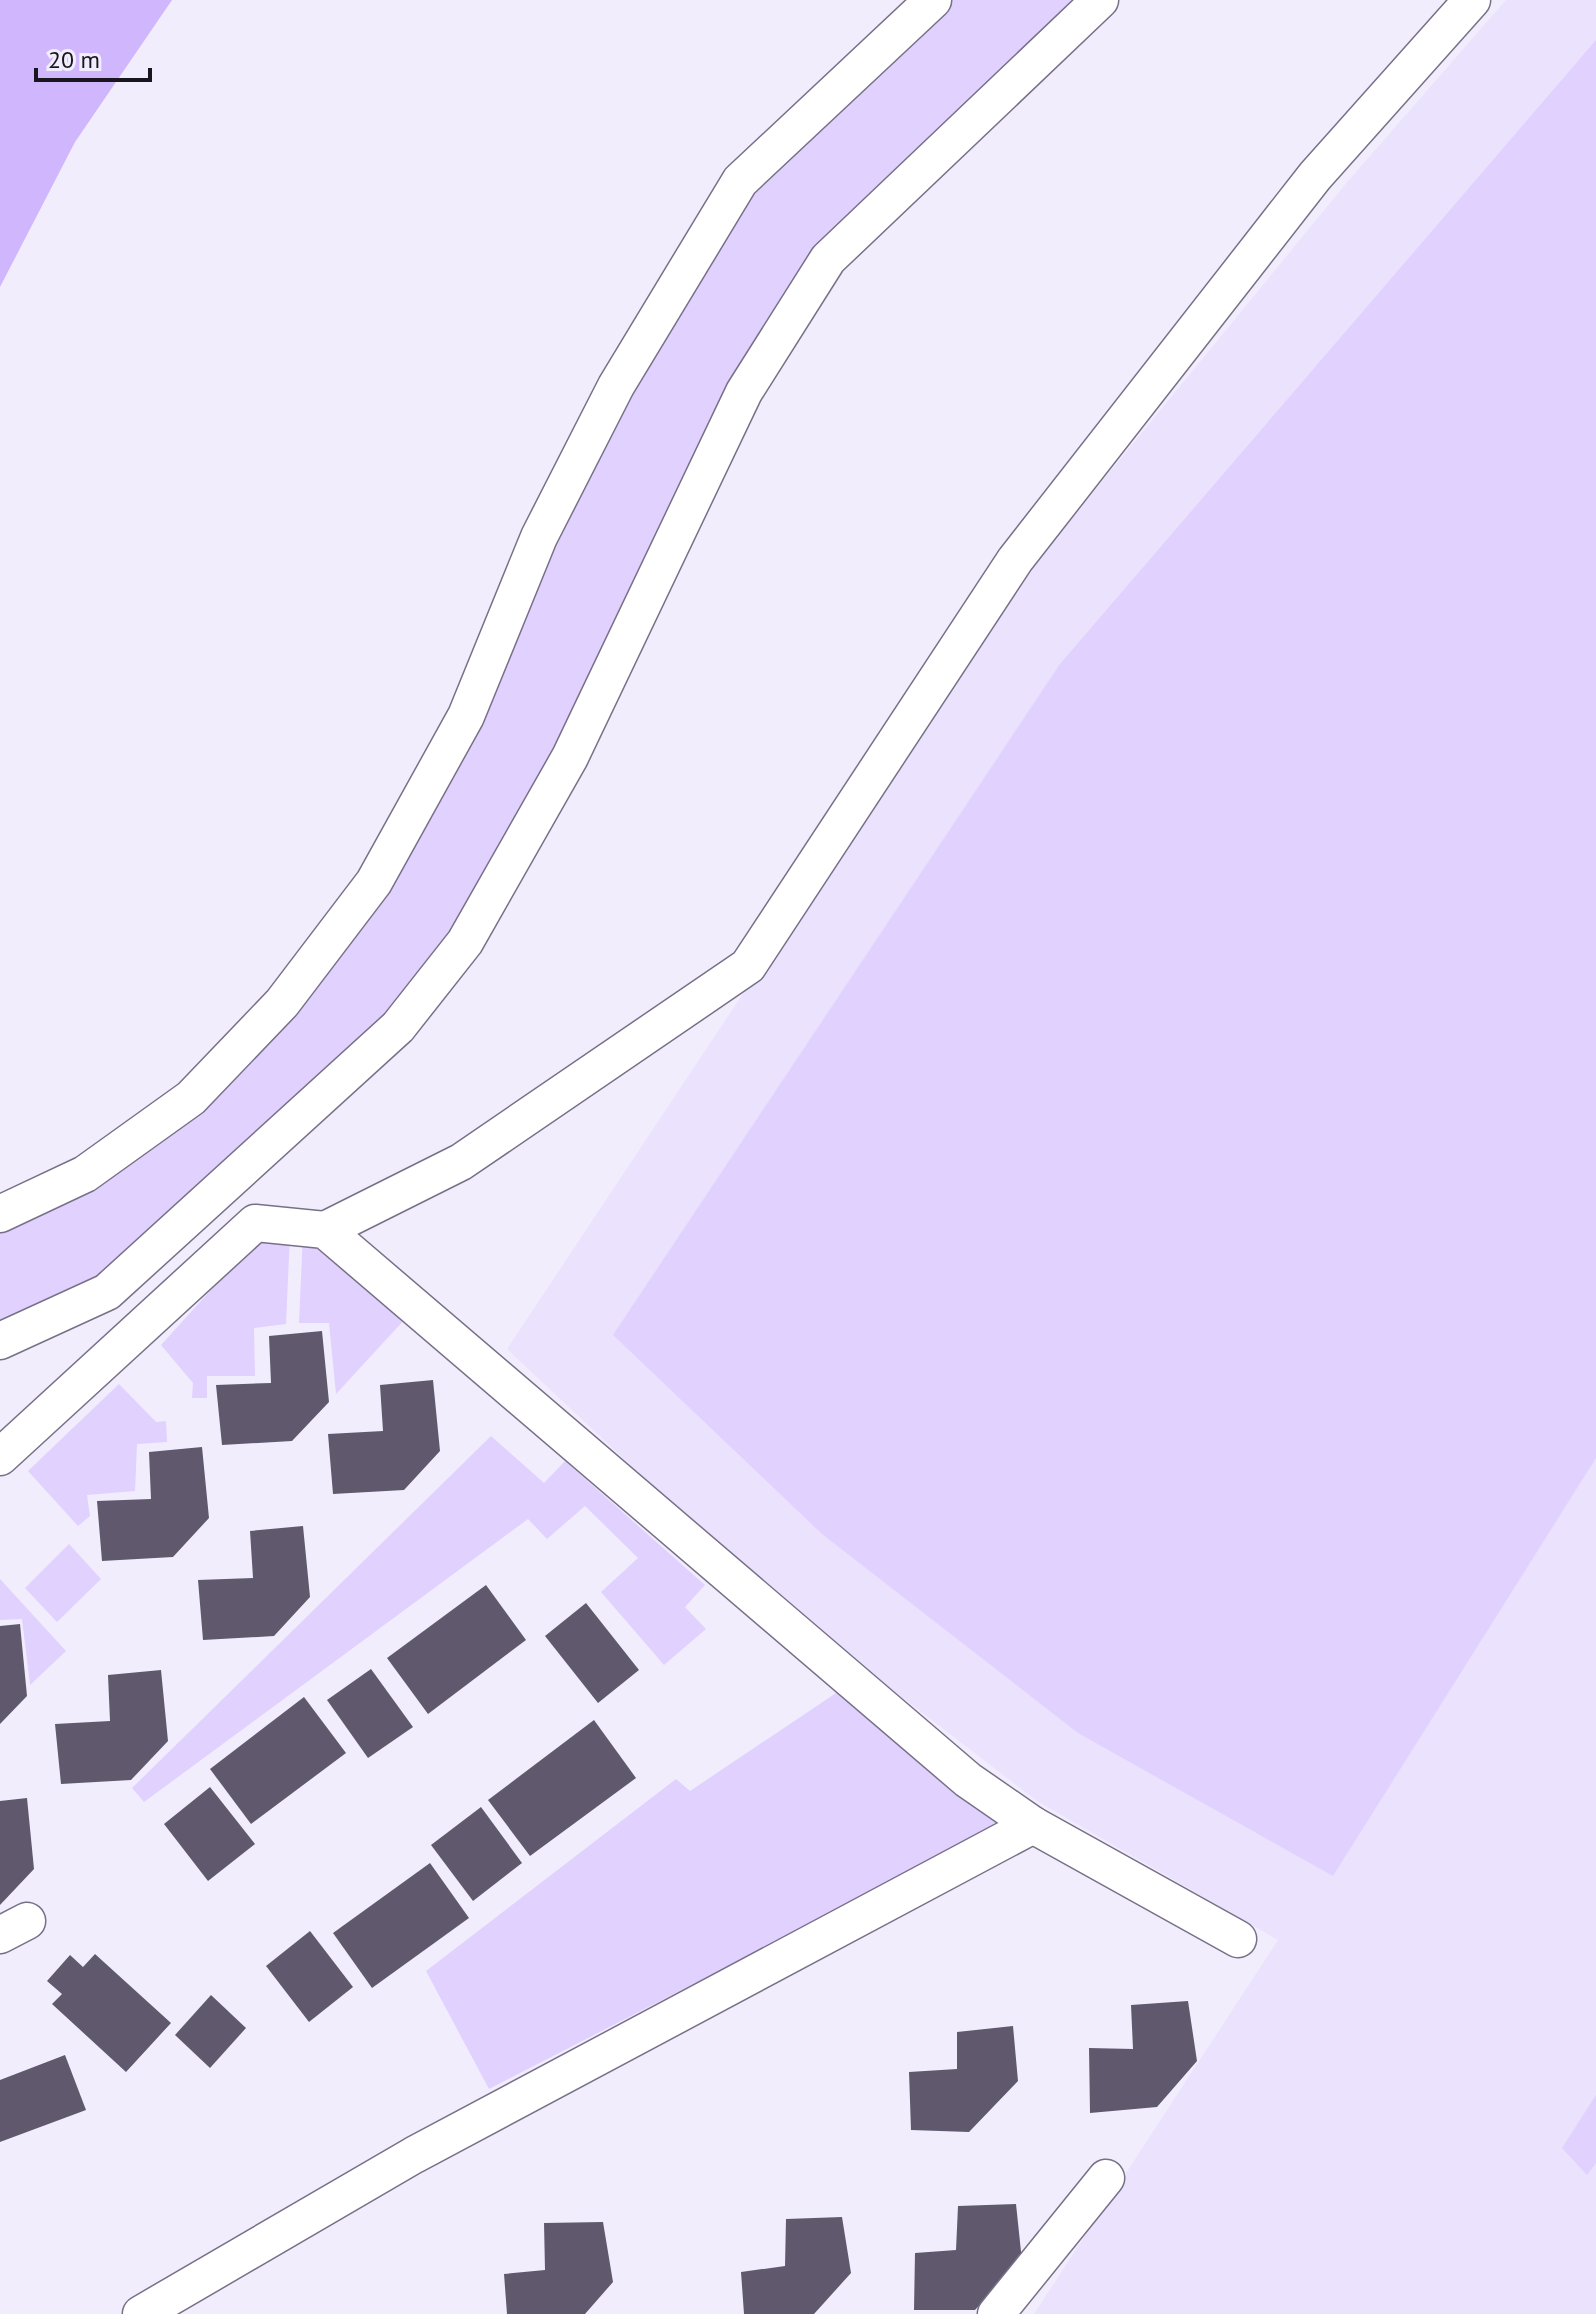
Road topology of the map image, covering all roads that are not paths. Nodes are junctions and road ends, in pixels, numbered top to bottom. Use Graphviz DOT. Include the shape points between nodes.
graph roads {
  1 [pos="933,0"];
  2 [pos="1100,0"];
  3 [pos="1472,0"];
  4 [pos="0,1214"];
  5 [pos="325,1230"];
  6 [pos="0,1341"];
  7 [pos="0,1457"];
  8 [pos="1033,1825"];
  9 [pos="1238,1939"];
  10 [pos="1106,2178"];
  11 [pos="141,2314"];
  12 [pos="996,2314"];
  1 -- 4 [label="street" via="740,181 616,386 539,537 466,716 443,758 374,882 301,979 191,1098 85,1174"];
  2 -- 6 [label="street" via="828,259 744,392 563,770 465,942 398,1027 107,1292"];
  3 -- 5 [label="street" via="1315,176 1015,560 748,966 461,1162"];
  5 -- 7 [label="street" via="255,1223"];
  5 -- 8 [label="street" via="956,1770"];
  8 -- 9 [label="street"];
  8 -- 11 [label="street" via="414,2155"];
  10 -- 12 [label="street"];
}
